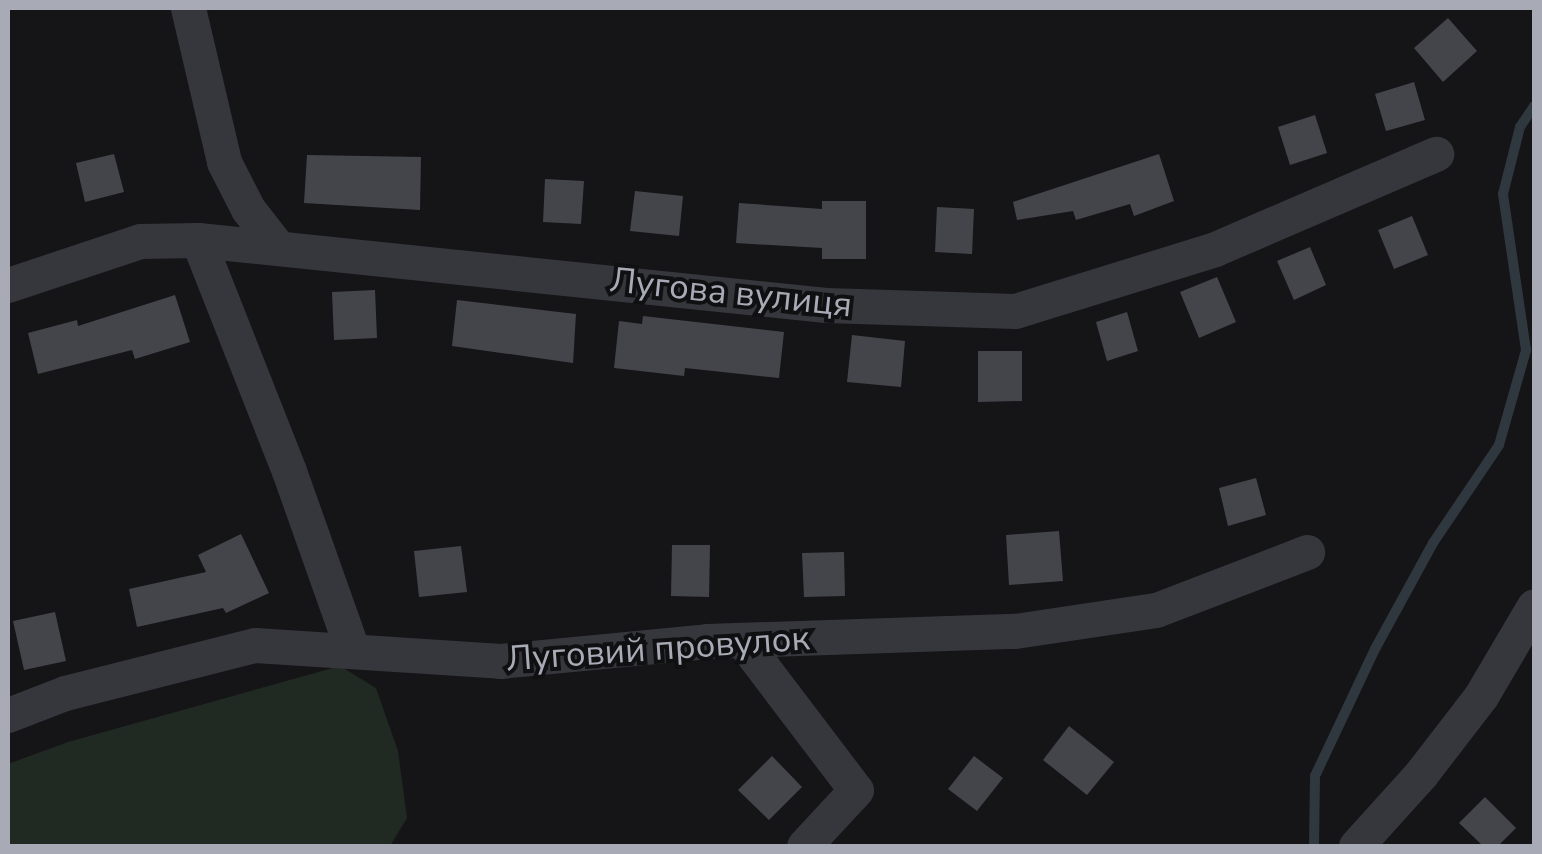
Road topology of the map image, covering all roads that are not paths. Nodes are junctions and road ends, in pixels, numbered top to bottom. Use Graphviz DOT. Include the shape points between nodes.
graph roads {
  1 [pos="188,8"];
  2 [pos="1436,154"];
  3 [pos="198,240"];
  4 [pos="276,244"];
  5 [pos="8,285"];
  6 [pos="1307,552"];
  7 [pos="1534,606"];
  8 [pos="742,640"];
  9 [pos="352,649"];
  10 [pos="8,715"];
  11 [pos="804,846"];
  12 [pos="1356,846"];
  1 -- 4 [label="street" via="224,162"];
  2 -- 4 [label="street, Лугова вулиця" via="1215,249 1016,311 826,305"];
  3 -- 4 [label="street, Лугова вулиця"];
  3 -- 5 [label="street, Лугова вулиця" via="140,241"];
  3 -- 9 [label="street"];
  6 -- 8 [label="street, Луговий провулок" via="1156,610 1015,631"];
  7 -- 12 [label="street" via="1481,696"];
  8 -- 9 [label="street, Луговий провулок" via="500,661"];
  8 -- 11 [label="street" via="856,790"];
  9 -- 10 [label="street, Луговий провулок" via="255,645"];
}
